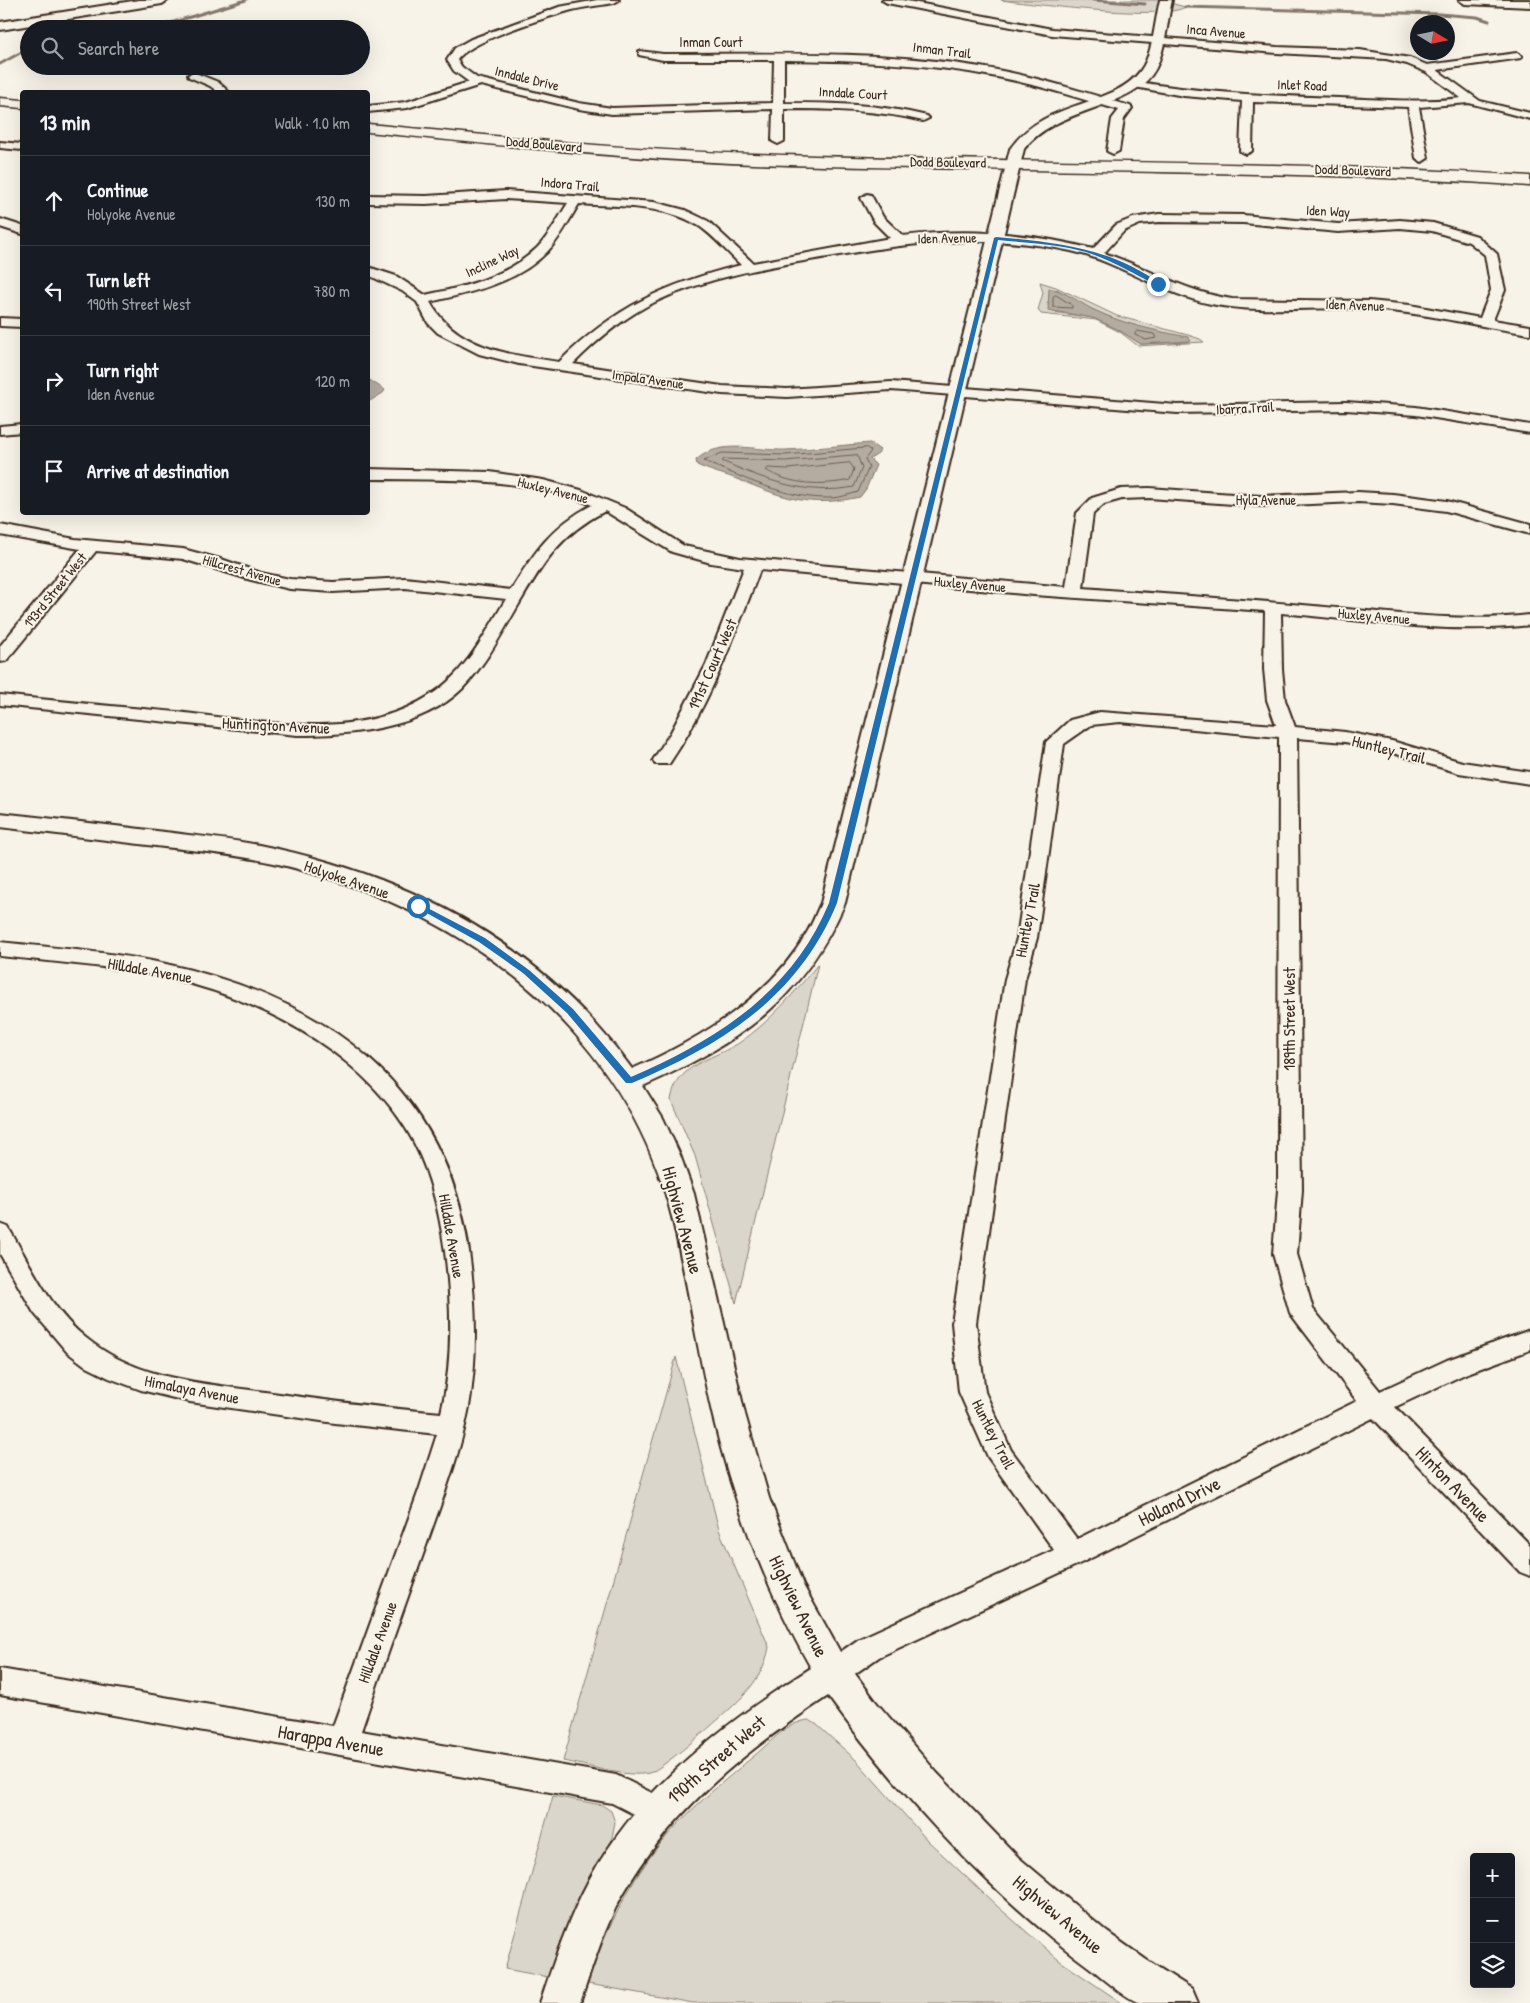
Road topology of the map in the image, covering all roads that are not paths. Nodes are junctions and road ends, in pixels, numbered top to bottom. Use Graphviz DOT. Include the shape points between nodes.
graph roads {
  1 [pos="162,0"];
  2 [pos="614,0"];
  3 [pos="887,0"];
  4 [pos="1166,0"];
  5 [pos="1465,0"];
  6 [pos="1530,3"];
  7 [pos="37,20"];
  8 [pos="20,23"];
  9 [pos="0,26"];
  10 [pos="1156,41"];
  11 [pos="643,53"];
  12 [pos="1517,56"];
  13 [pos="779,57"];
  14 [pos="1426,68"];
  15 [pos="193,75"];
  16 [pos="480,82"];
  17 [pos="1133,84"];
  18 [pos="222,90"];
  19 [pos="0,94"];
  20 [pos="20,98"];
  21 [pos="20,98"];
  22 [pos="1248,98"];
  23 [pos="1098,100"];
  24 [pos="1470,100"];
  25 [pos="0,102"];
  26 [pos="779,105"];
  27 [pos="1413,106"];
  28 [pos="370,109"];
  29 [pos="1530,116"];
  30 [pos="923,118"];
  31 [pos="370,128"];
  32 [pos="370,137"];
  33 [pos="778,141"];
  34 [pos="0,145"];
  35 [pos="20,147"];
  36 [pos="1113,150"];
  37 [pos="1246,151"];
  38 [pos="1422,158"];
  39 [pos="1013,167"];
  40 [pos="1530,181"];
  41 [pos="1530,188"];
  42 [pos="867,198"];
  43 [pos="370,199"];
  44 [pos="576,200"];
  45 [pos="0,223"];
  46 [pos="20,229"];
  47 [pos="996,238"];
  48 [pos="900,241"];
  49 [pos="1096,253"];
  50 [pos="749,266"];
  51 [pos="370,272"];
  52 [pos="422,300"];
  53 [pos="0,322"];
  54 [pos="20,323"];
  55 [pos="1485,323"];
  56 [pos="1530,330"];
  57 [pos="562,367"];
  58 [pos="959,392"];
  59 [pos="20,428"];
  60 [pos="1530,429"];
  61 [pos="0,430"];
  62 [pos="370,474"];
  63 [pos="605,505"];
  64 [pos="0,530"];
  65 [pos="1530,530"];
  66 [pos="91,546"];
  67 [pos="754,564"];
  68 [pos="913,578"];
  69 [pos="1074,593"];
  70 [pos="515,595"];
  71 [pos="1273,607"];
  72 [pos="1530,620"];
  73 [pos="0,658"];
  74 [pos="0,700"];
  75 [pos="1288,732"];
  76 [pos="662,760"];
  77 [pos="1530,778"];
  78 [pos="0,820"];
  79 [pos="0,949"];
  80 [pos="629,1081"];
  81 [pos="0,1233"];
  82 [pos="1530,1340"];
  83 [pos="1376,1404"];
  84 [pos="452,1425"];
  85 [pos="1073,1554"];
  86 [pos="1530,1564"];
  87 [pos="833,1673"];
  88 [pos="0,1682"];
  89 [pos="342,1742"];
  90 [pos="657,1811"];
  91 [pos="560,2003"];
  92 [pos="1178,2003"];
  1 -- 7 [label="street"];
  2 -- 16 [label="street, Inndale Drive" via="564,9 475,41 459,50 452,60 458,69"];
  3 -- 10 [label="street, Inca Avenue" via="1050,32"];
  4 -- 10 [label="street"];
  5 -- 6 [label="street"];
  8 -- 9 [label="street"];
  10 -- 14 [label="street, Inca Avenue" via="1374,54 1400,58"];
  10 -- 17 [label="street" via="1149,68"];
  11 -- 13 [label="street, Inman Court" via="663,57"];
  12 -- 14 [label="street"];
  13 -- 23 [label="street, Inman Trail" via="857,57 940,64 1052,85"];
  13 -- 26 [label="street"];
  14 -- 24 [label="street, Inca Avenue"];
  15 -- 18 [label="street"];
  16 -- 26 [label="street, Inndale Drive" via="579,106 612,110"];
  16 -- 28 [label="street" via="407,105"];
  17 -- 22 [label="street, Inlet Road"];
  17 -- 23 [label="street"];
  19 -- 20 [label="main road"];
  21 -- 25 [label="main road"];
  22 -- 27 [label="street, Inlet Road"];
  22 -- 37 [label="street"];
  23 -- 36 [label="street, Inman Trail" via="1126,108 1118,119"];
  23 -- 39 [label="street" via="1036,128 1020,144"];
  24 -- 27 [label="street, Inlet Road"];
  24 -- 29 [label="street, Inca Avenue" via="1490,108"];
  26 -- 30 [label="street, Inndale Court" via="878,109"];
  26 -- 33 [label="street"];
  27 -- 38 [label="street"];
  31 -- 39 [label="main road, Dodd Boulevard" via="750,159"];
  32 -- 39 [label="main road, Dodd Boulevard" via="644,161 798,167"];
  34 -- 35 [label="street"];
  39 -- 40 [label="main road, Dodd Boulevard" via="1283,167"];
  39 -- 41 [label="main road, Dodd Boulevard" via="1327,176"];
  39 -- 47 [label="street"];
  42 -- 48 [label="street" via="878,219"];
  43 -- 44 [label="street, Indora Trail" via="426,200 506,194"];
  44 -- 50 [label="street, Indora Trail" via="648,205 682,213 711,229"];
  44 -- 52 [label="street, Incline Way" via="545,247 527,262 487,282"];
  45 -- 46 [label="street"];
  47 -- 48 [label="street, Iden Avenue" via="944,237"];
  47 -- 49 [label="street, Iden Avenue"];
  47 -- 58 [label="street"];
  48 -- 50 [label="street, Iden Avenue"];
  49 -- 55 [label="street, Iden Avenue" via="1158,284 1209,299 1264,305 1329,303 1386,306"];
  49 -- 55 [label="street, Iden Way" via="1120,228 1159,218 1249,219 1338,228 1400,224 1433,227 1474,239 1491,254 1498,290"];
  50 -- 57 [label="street, Iden Avenue" via="696,281 645,302 596,332"];
  51 -- 52 [label="street, Impala Avenue" via="397,282"];
  52 -- 57 [label="street, Impala Avenue" via="435,323 463,342 509,358"];
  53 -- 54 [label="street"];
  55 -- 56 [label="street, Iden Avenue"];
  57 -- 58 [label="street, Impala Avenue" via="744,392 787,393 881,386"];
  58 -- 60 [label="street, Ibarra Trail" via="1190,409 1308,405 1369,407"];
  58 -- 68 [label="street"];
  59 -- 61 [label="street"];
  62 -- 63 [label="street, Huxley Avenue" via="508,479 560,489"];
  63 -- 67 [label="street, Huxley Avenue" via="678,549"];
  63 -- 70 [label="street, Huntington Avenue" via="557,536"];
  64 -- 66 [label="street, Hillcrest Avenue"];
  65 -- 69 [label="street, Hyla Avenue" via="1456,508 1393,499 1358,497 1261,501 1121,494 1098,501 1085,513"];
  66 -- 70 [label="street, Hillcrest Avenue" via="183,554 257,578 290,584 333,587 405,583"];
  66 -- 73 [label="street, 193rd Street West"];
  67 -- 68 [label="street, Huxley Avenue"];
  67 -- 76 [label="street, 191st Court West" via="715,666"];
  68 -- 69 [label="street, Huxley Avenue"];
  68 -- 80 [label="street" via="833,903 822,931 792,974 748,1015 669,1064"];
  69 -- 71 [label="street, Huxley Avenue"];
  70 -- 74 [label="street, Huntington Avenue" via="476,661 459,682 430,703 372,723 333,730 297,730"];
  71 -- 72 [label="street, Huxley Avenue" via="1462,624"];
  71 -- 75 [label="street, 189th Street West" via="1276,700"];
  75 -- 77 [label="street, Huntley Trail" via="1386,745 1458,767"];
  75 -- 83 [label="street, 189th Street West" via="1290,1190 1285,1254 1302,1313"];
  75 -- 85 [label="street, Huntley Trail" via="1104,716 1087,719 1071,727 1055,742 1027,938 1015,979 964,1323 972,1392 1001,1457"];
  78 -- 80 [label="street, Holyoke Avenue" via="268,854 401,898 482,940 526,972 570,1011"];
  79 -- 84 [label="street, Hilldale Avenue" via="148,968 225,987 269,1005 325,1035 378,1081 407,1114 431,1153 452,1217 462,1309 460,1372"];
  80 -- 87 [label="street, Highview Avenue" via="663,1148 679,1192 730,1419 766,1536 813,1638"];
  81 -- 84 [label="street, Himalaya Avenue" via="57,1327 90,1356 137,1378 174,1389 319,1411"];
  82 -- 83 [label="street, Holland Drive" via="1456,1367"];
  83 -- 85 [label="street, Holland Drive"];
  83 -- 86 [label="street, Hinton Avenue"];
  84 -- 89 [label="street, Hilldale Avenue" via="435,1484"];
  85 -- 87 [label="street, Holland Drive" via="869,1648"];
  87 -- 90 [label="street, 190th Street West" via="736,1737"];
  87 -- 92 [label="street, Highview Avenue" via="914,1775 1011,1874 1094,1947"];
  88 -- 89 [label="street, Harappa Avenue"];
  89 -- 90 [label="street, Harappa Avenue" via="616,1789"];
  90 -- 91 [label="street, 190th Street West" via="607,1884 581,1938"];
}
